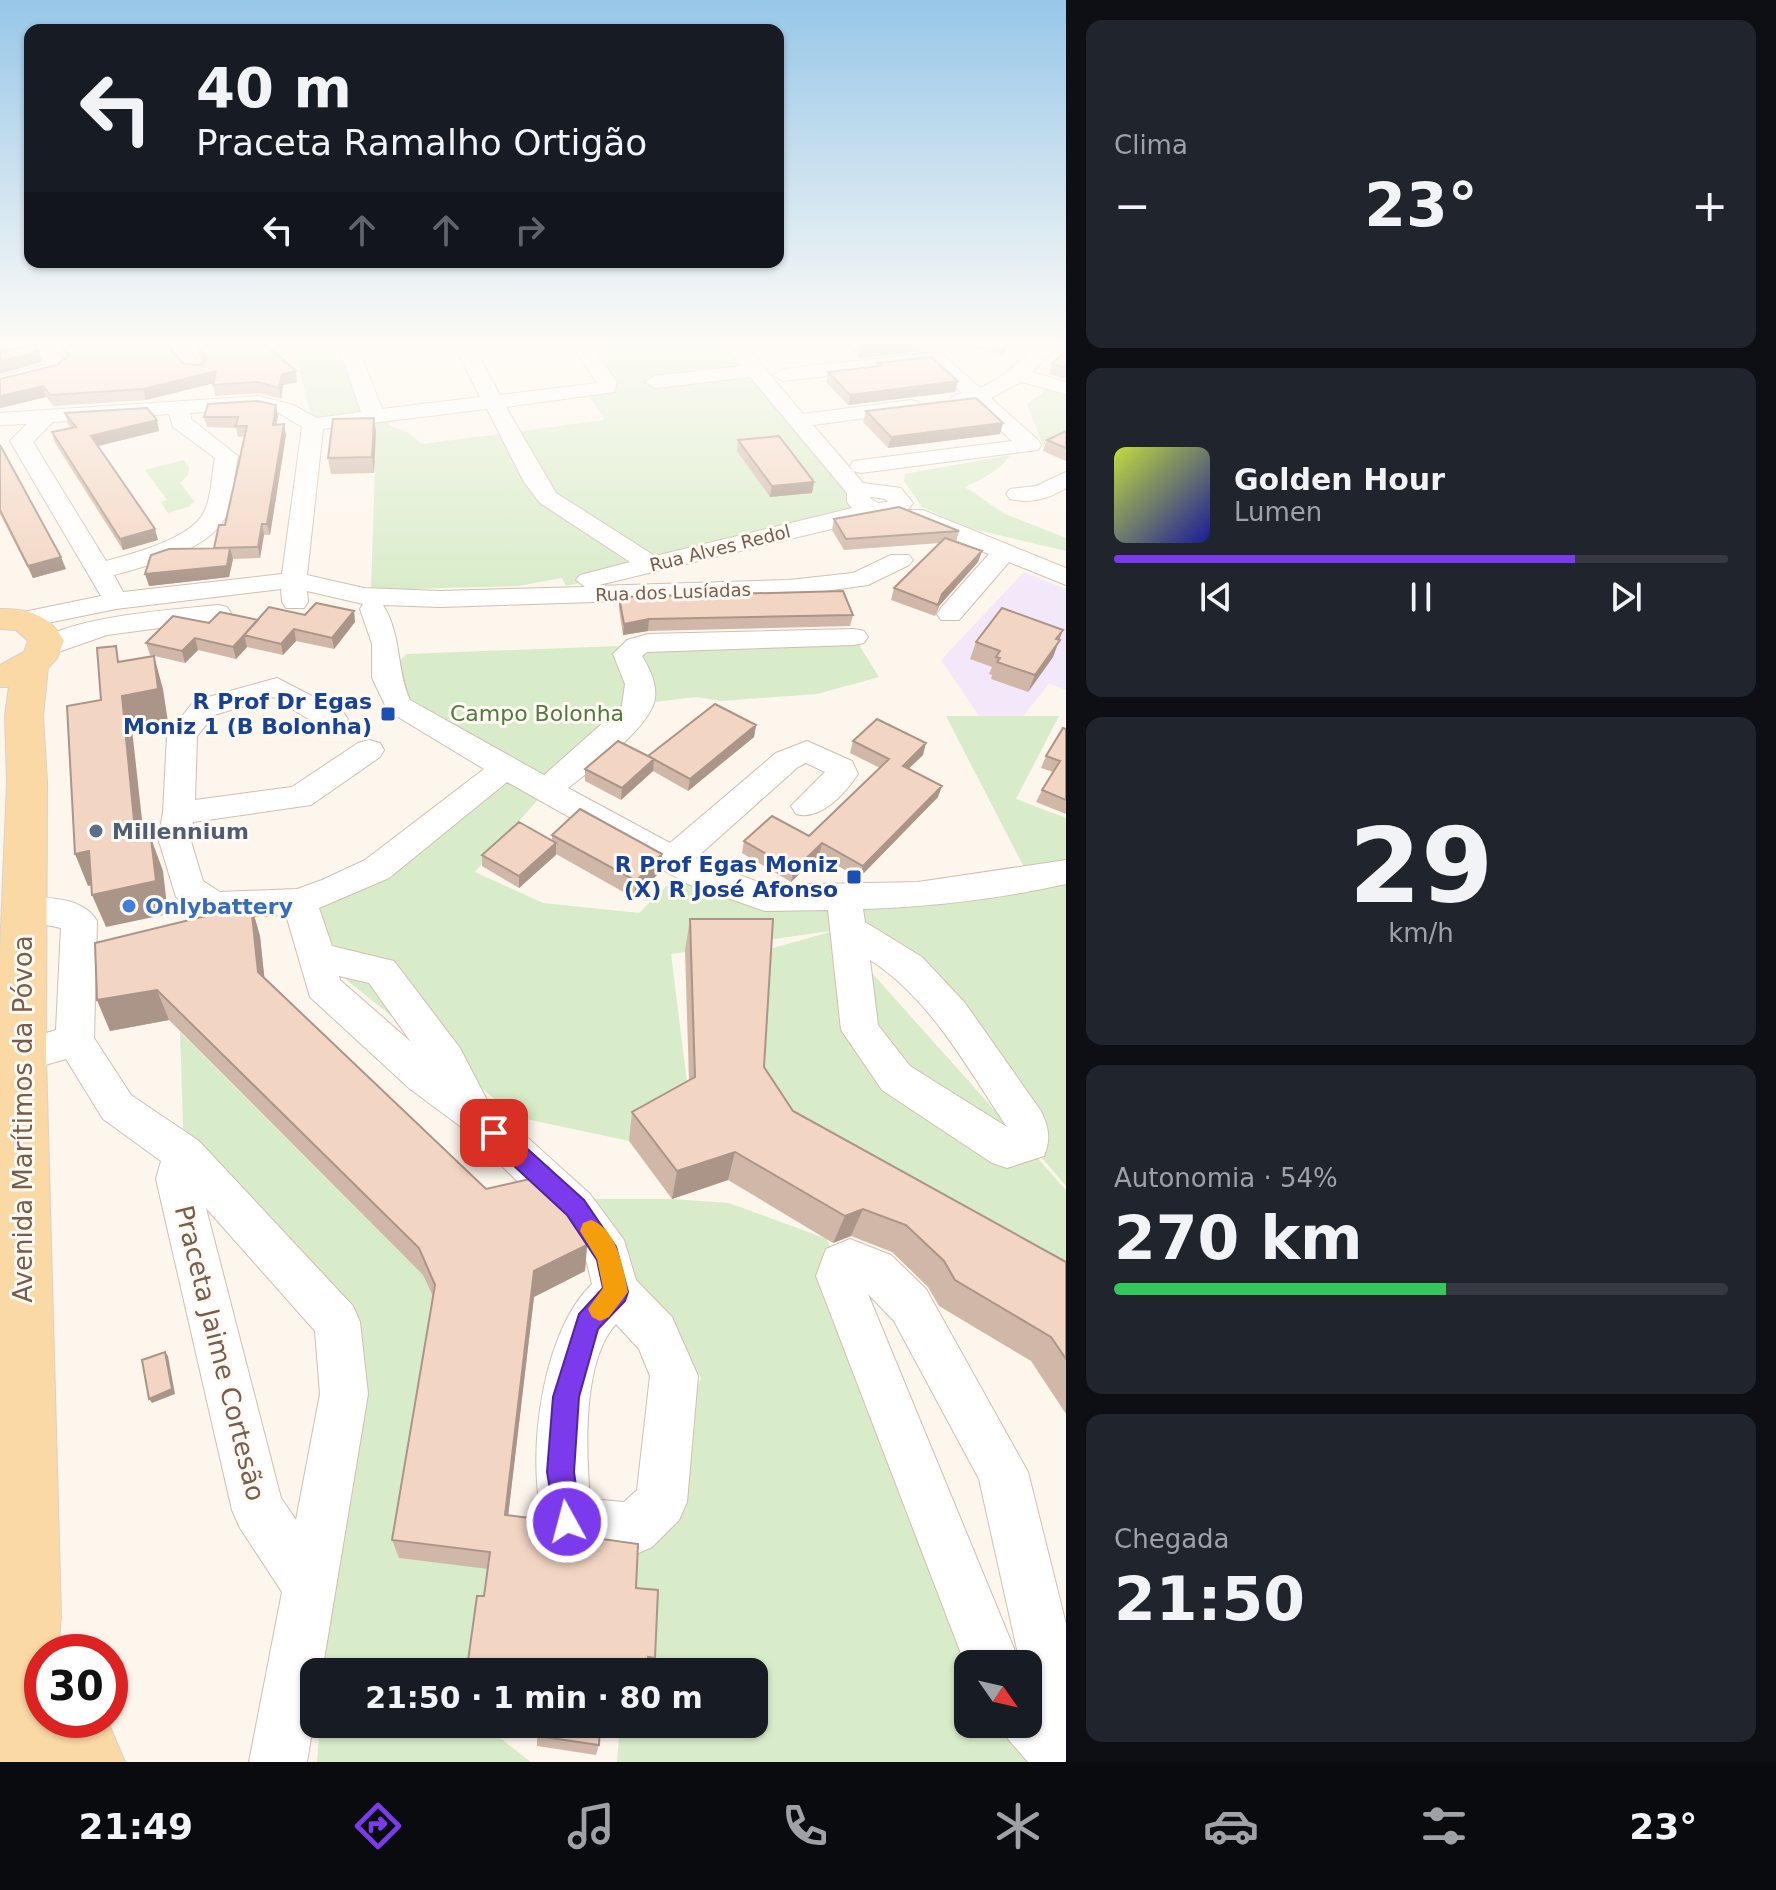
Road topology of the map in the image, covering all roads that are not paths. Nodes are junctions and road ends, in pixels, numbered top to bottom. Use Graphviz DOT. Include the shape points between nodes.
graph roads {
  1 [pos="35,427"];
  2 [pos="188,427"];
  3 [pos="313,427"];
  4 [pos="507,427"];
  5 [pos="803,427"];
  6 [pos="828,427"];
  7 [pos="1011,427"];
  8 [pos="861,466"];
  9 [pos="1066,479"];
  10 [pos="1018,494"];
  11 [pos="877,500"];
  12 [pos="1006,550"];
  13 [pos="900,560"];
  14 [pos="651,565"];
  15 [pos="1066,567"];
  16 [pos="99,571"];
  17 [pos="1066,577"];
  18 [pos="294,591"];
  19 [pos="519,596"];
  20 [pos="116,601"];
  21 [pos="10,614"];
  22 [pos="950,614"];
  23 [pos="382,615"];
  24 [pos="854,637"];
  25 [pos="15,686"];
  26 [pos="333,719"];
  27 [pos="369,750"];
  28 [pos="505,768"];
  29 [pos="546,790"];
  30 [pos="807,806"];
  31 [pos="179,813"];
  32 [pos="672,860"];
  33 [pos="1066,872"];
  34 [pos="299,902"];
  35 [pos="24,909"];
  36 [pos="845,913"];
  37 [pos="318,957"];
  38 [pos="75,1041"];
  39 [pos="21,1056"];
  40 [pos="474,1114"];
  41 [pos="184,1154"];
  42 [pos="11,1196"];
  43 [pos="616,1292"];
  44 [pos="309,1586"];
  45 [pos="34,1634"];
  46 [pos="987,1650"];
  47 [pos="24,1693"];
  48 [pos="1042,1734"];
  49 [pos="77,1738"];
  50 [pos="1066,1739"];
  51 [pos="1066,1761"];
  52 [pos="12,1762"];
  53 [pos="87,1762"];
  54 [pos="278,1762"];
  1 -- 16 [label="street" via="21,441"];
  2 -- 16 [label="street" via="227,456 213,517 188,538"];
  3 -- 18 [label="street"];
  4 -- 14 [label="street" via="548,498"];
  5 -- 11 [label="street"];
  6 -- 8 [label="street"];
  7 -- 8 [label="street" via="1030,445"];
  8 -- 11 [label="street"];
  9 -- 10 [label="street" via="1041,493"];
  11 -- 12 [label="street"];
  11 -- 14 [label="street, Rua Alves Redol"];
  12 -- 15 [label="street"];
  12 -- 17 [label="street"];
  12 -- 22 [label="street"];
  13 -- 19 [label="street, Rua dos Lusíadas" via="859,580 789,588"];
  14 -- 19 [label="street, Rua Alves Redol"];
  16 -- 20 [label="street"];
  18 -- 20 [label="street"];
  18 -- 23 [label="street" via="309,601"];
  18 -- 23 [label="street" via="364,596"];
  18 -- 25 [label="street" via="65,637"];
  19 -- 23 [label="street, Rua dos Lusíadas" via="440,599"];
  20 -- 21 [label="street"];
  21 -- 25 [label="main road" via="42,631 46,641"];
  23 -- 28 [label="street" via="386,678 398,705"];
  24 -- 29 [label="street" via="637,646 627,654 636,669 638,704"];
  25 -- 35 [label="main road, Avenida Marítimos da Póvoa" via="27,781"];
  26 -- 31 [label="street" via="277,687 204,708 182,735"];
  27 -- 31 [label="street" via="300,797"];
  28 -- 29 [label="street"];
  28 -- 34 [label="street" via="377,869"];
  29 -- 32 [label="street"];
  30 -- 32 [label="street" via="842,774 841,768 807,751 787,760"];
  31 -- 34 [label="street" via="174,838 188,888 214,905"];
  32 -- 36 [label="street" via="765,898"];
  33 -- 36 [label="street" via="918,895"];
  34 -- 37 [label="street"];
  35 -- 38 [label="street" via="61,912 79,921"];
  35 -- 39 [label="main road, Avenida Marítimos da Póvoa"];
  36 -- 36 [label="street" via="860,1030 896,1078 1007,1150 1029,1143 1027,1124 952,1014 909,967"];
  37 -- 40 [label="street" via="323,987"];
  37 -- 40 [label="street" via="381,971 446,1060"];
  38 -- 39 [label="street"];
  38 -- 41 [label="street, Praceta Jaime Cortesão" via="117,1107"];
  39 -- 42 [label="main road, Avenida Marítimos da Póvoa"];
  40 -- 43 [label="street" via="575,1208 608,1255"];
  41 -- 44 [label="street, Praceta Jaime Cortesão" via="177,1179 258,1510"];
  41 -- 44 [label="street, Praceta Jaime Cortesão" via="337,1322 344,1394"];
  42 -- 45 [label="main road, Avenida Marítimos da Póvoa"];
  44 -- 54 [label="street, Praceta Jaime Cortesão"];
  46 -- 50 [label="street" via="838,1276 850,1260 875,1270 910,1305 1003,1472"];
  47 -- 52 [label="main road, Avenida Marítimos da Póvoa"];
  48 -- 51 [label="street"];
  49 -- 53 [label="main road"];
}
